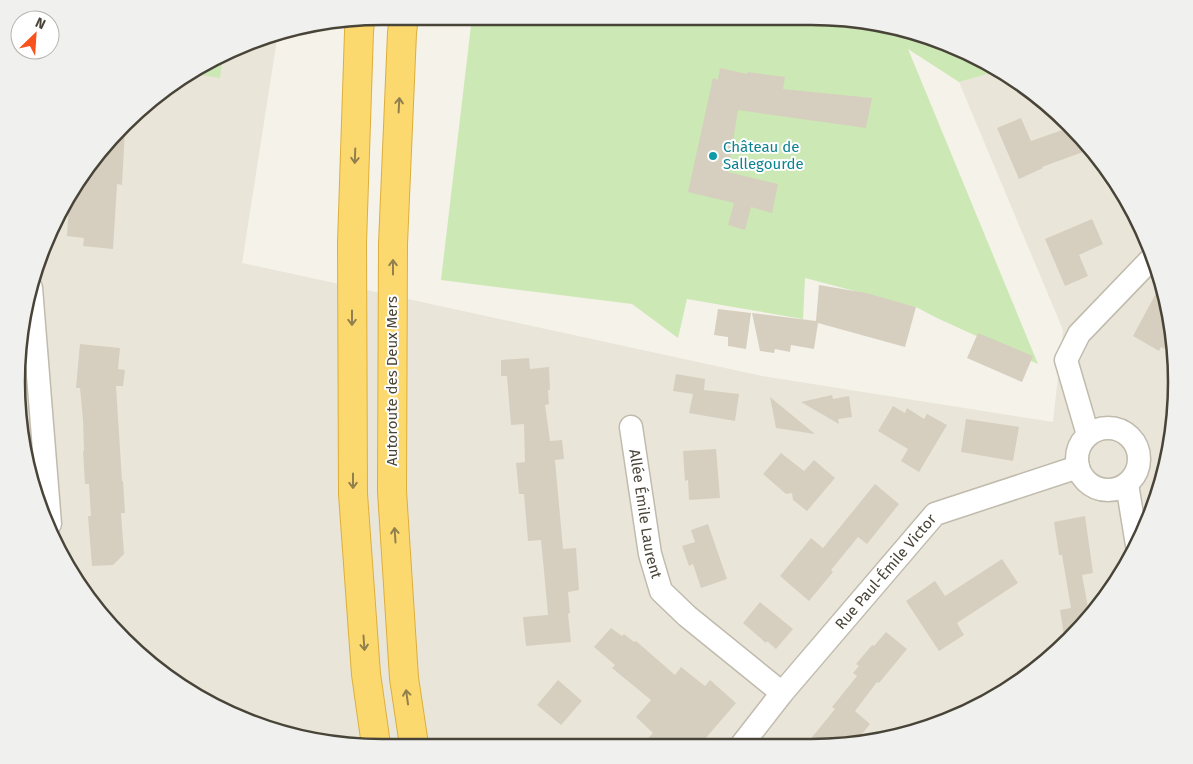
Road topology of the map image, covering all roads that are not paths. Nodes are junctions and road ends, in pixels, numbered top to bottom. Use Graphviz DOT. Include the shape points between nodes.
graph roads {
  1 [pos="403,25"];
  2 [pos="359,26"];
  3 [pos="1147,263"];
  4 [pos="33,309"];
  5 [pos="631,427"];
  6 [pos="1088,435"];
  7 [pos="1078,466"];
  8 [pos="1127,484"];
  9 [pos="49,511"];
  10 [pos="1135,532"];
  11 [pos="782,693"];
  12 [pos="375,739"];
  13 [pos="413,739"];
  14 [pos="746,739"];
  13 -- 1 [label="highway, Autoroute des Deux Mers, one-way" via="404,678 392,491 392,244"];
  2 -- 12 [label="highway, one-way" via="352,243 353,494 366,674"];
  3 -- 6 [label="street" via="1079,334 1066,360"];
  4 -- 9 [label="street"];
  5 -- 11 [label="street, Allée Émile Laurent" via="650,554 661,591"];
  6 -- 7 [label="street" via="1078,449"];
  6 -- 8 [label="street" via="1106,427 1126,433 1133,439 1140,458 1134,477"];
  7 -- 8 [label="street" via="1088,484 1098,489 1118,489"];
  7 -- 11 [label="street, Rue Paul-Émile Victor" via="935,514"];
  8 -- 10 [label="street"];
  11 -- 14 [label="street, Rue Paul-Émile Victor"];
}
